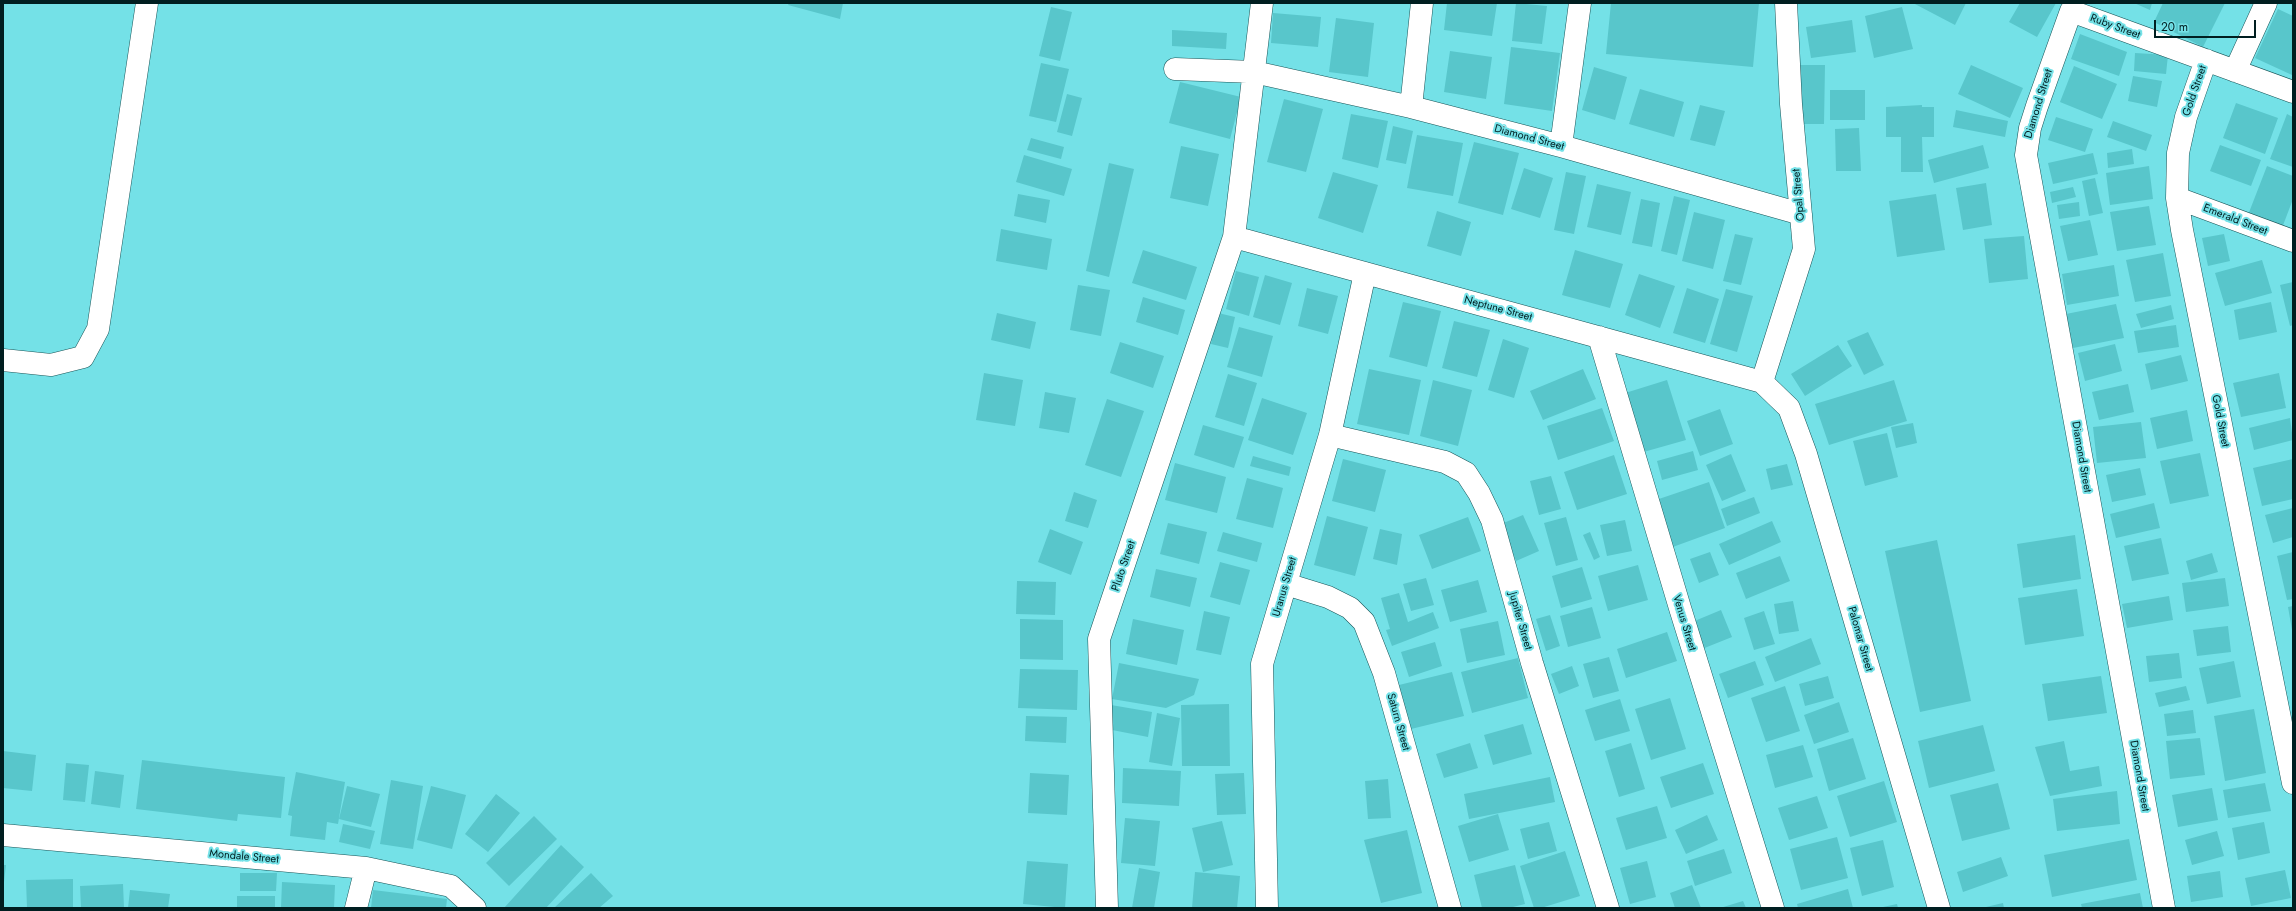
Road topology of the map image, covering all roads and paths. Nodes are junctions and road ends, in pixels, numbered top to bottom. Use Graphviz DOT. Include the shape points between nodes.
graph roads {
  1 [pos="147,3"];
  2 [pos="1262,3"];
  3 [pos="1422,3"];
  4 [pos="1580,3"];
  5 [pos="1786,3"];
  6 [pos="2266,3"];
  7 [pos="2072,11"];
  8 [pos="2206,60"];
  9 [pos="1175,69"];
  10 [pos="2235,71"];
  11 [pos="1254,72"];
  12 [pos="2293,92"];
  13 [pos="1411,107"];
  14 [pos="1561,146"];
  15 [pos="2177,198"];
  16 [pos="1801,214"];
  17 [pos="1234,237"];
  18 [pos="2293,241"];
  19 [pos="1365,273"];
  20 [pos="1599,337"];
  21 [pos="3,360"];
  22 [pos="1762,382"];
  23 [pos="1330,435"];
  24 [pos="1286,584"];
  25 [pos="2293,783"];
  26 [pos="3,835"];
  27 [pos="366,868"];
  28 [pos="356,908"];
  29 [pos="475,908"];
  30 [pos="1107,908"];
  31 [pos="1267,908"];
  32 [pos="1450,908"];
  33 [pos="1608,908"];
  34 [pos="1773,908"];
  35 [pos="1939,908"];
  36 [pos="2164,908"];
  1 -- 21 [label="street" via="98,329 83,357 50,365"];
  2 -- 11 [label="street, Pluto Street"];
  3 -- 13 [label="street"];
  4 -- 14 [label="street"];
  5 -- 16 [label="street, Opal Street" via="1791,104"];
  6 -- 10 [label="street"];
  7 -- 8 [label="street, Ruby Street"];
  7 -- 36 [label="street, Diamond Street" via="2032,121 2026,155"];
  8 -- 10 [label="street, Ruby Street"];
  8 -- 15 [label="street, Gold Street" via="2186,117 2178,153"];
  9 -- 11 [label="street, Diamond Street"];
  10 -- 12 [label="street, Ruby Street"];
  11 -- 13 [label="street, Diamond Street"];
  11 -- 17 [label="street, Pluto Street"];
  13 -- 14 [label="street, Diamond Street"];
  14 -- 16 [label="street, Diamond Street"];
  15 -- 18 [label="street, Emerald Street"];
  15 -- 25 [label="street, Gold Street"];
  16 -- 22 [label="street, Opal Street" via="1804,249"];
  17 -- 19 [label="street, Neptune Street"];
  17 -- 30 [label="street, Pluto Street" via="1099,639"];
  19 -- 20 [label="street, Neptune Street"];
  19 -- 23 [label="street, Uranus Street"];
  20 -- 22 [label="street, Neptune Street"];
  20 -- 34 [label="street, Venus Street" via="1677,601"];
  22 -- 35 [label="street, Palomar Street" via="1789,408 1806,454"];
  23 -- 24 [label="street, Uranus Street"];
  23 -- 33 [label="street, Jupiter Street" via="1445,462 1466,473 1479,493 1492,520 1532,663"];
  24 -- 31 [label="street, Uranus Street" via="1262,664"];
  24 -- 32 [label="street, Saturn Street" via="1328,597 1350,608 1364,622 1384,673"];
  26 -- 27 [label="street, Mondale Street"];
  27 -- 28 [label="street"];
  27 -- 29 [label="street, Mondale Street" via="451,886"];
}
